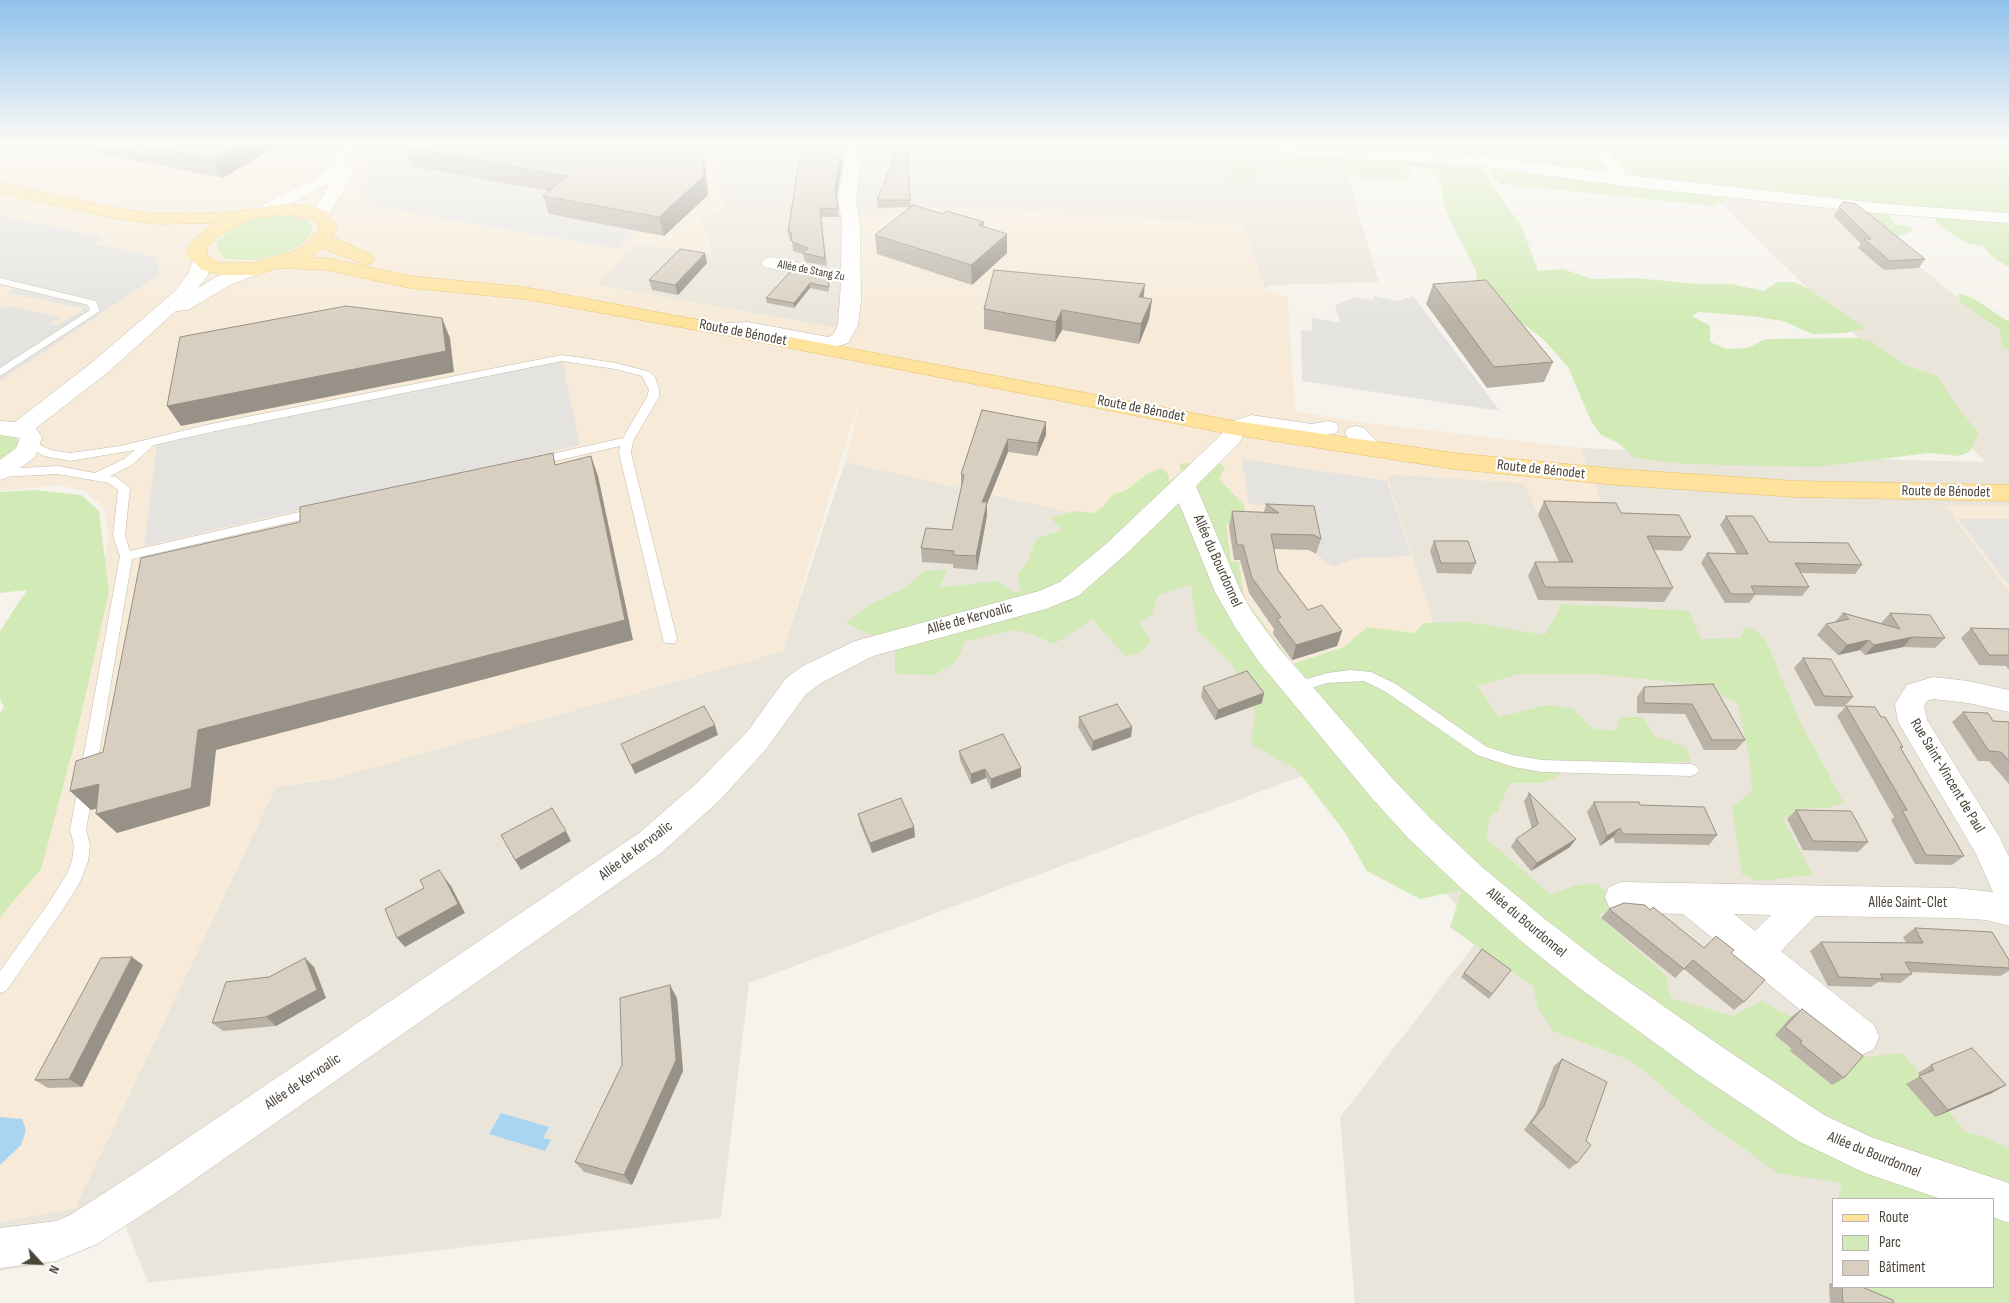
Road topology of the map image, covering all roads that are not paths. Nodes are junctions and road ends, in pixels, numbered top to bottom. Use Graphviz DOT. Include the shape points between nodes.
graph roads {
  1 [pos="68,203"];
  2 [pos="280,203"];
  3 [pos="327,203"];
  4 [pos="848,203"];
  5 [pos="1831,203"];
  6 [pos="264,211"];
  7 [pos="320,215"];
  8 [pos="242,216"];
  9 [pos="2009,218"];
  10 [pos="157,219"];
  11 [pos="323,240"];
  12 [pos="200,253"];
  13 [pos="281,263"];
  14 [pos="771,263"];
  15 [pos="255,269"];
  16 [pos="851,279"];
  17 [pos="0,281"];
  18 [pos="718,328"];
  19 [pos="841,339"];
  20 [pos="125,346"];
  21 [pos="861,356"];
  22 [pos="0,373"];
  23 [pos="1235,428"];
  24 [pos="1328,428"];
  25 [pos="17,434"];
  26 [pos="627,441"];
  27 [pos="1364,441"];
  28 [pos="149,444"];
  29 [pos="525,464"];
  30 [pos="0,472"];
  31 [pos="100,476"];
  32 [pos="2009,476"];
  33 [pos="1183,484"];
  34 [pos="2009,493"];
  35 [pos="327,509"];
  36 [pos="126,556"];
  37 [pos="670,639"];
  38 [pos="1295,688"];
  39 [pos="2009,701"];
  40 [pos="1690,770"];
  41 [pos="1999,846"];
  42 [pos="2009,891"];
  43 [pos="1621,897"];
  44 [pos="1690,899"];
  45 [pos="1807,902"];
  46 [pos="2009,911"];
  47 [pos="1756,953"];
  48 [pos="0,985"];
  49 [pos="1861,1036"];
  50 [pos="2009,1203"];
  51 [pos="0,1248"];
  1 -- 10 [label="main road"];
  2 -- 6 [label="street"];
  3 -- 7 [label="street"];
  4 -- 16 [label="street, Allée de Stang Zu"];
  5 -- 9 [label="street"];
  6 -- 7 [label="main road" via="296,209"];
  6 -- 8 [label="main road"];
  7 -- 11 [label="main road" via="328,226"];
  8 -- 10 [label="main road"];
  8 -- 12 [label="main road" via="214,230"];
  10 -- 12 [label="main road"];
  11 -- 13 [label="main road" via="299,256"];
  11 -- 19 [label="main road, Route de Bénodet" via="361,258 409,269 494,275"];
  12 -- 15 [label="main road" via="222,269"];
  12 -- 20 [label="street" via="200,270 195,280"];
  13 -- 15 [label="main road"];
  13 -- 18 [label="main road, Route de Bénodet" via="327,264 404,281 524,293"];
  14 -- 16 [label="street, Allée de Stang Zu"];
  15 -- 20 [label="street" via="202,293"];
  16 -- 19 [label="street, Allée de Stang Zu" via="850,319"];
  17 -- 22 [label="lane" via="92,303 95,311"];
  18 -- 19 [label="street" via="748,328 829,343"];
  18 -- 21 [label="main road, Route de Bénodet"];
  19 -- 21 [label="street" via="844,348"];
  19 -- 24 [label="main road, Route de Bénodet"];
  20 -- 25 [label="street"];
  21 -- 23 [label="main road, Route de Bénodet"];
  23 -- 24 [label="street" via="1251,422 1312,432"];
  23 -- 27 [label="main road, Route de Bénodet"];
  23 -- 33 [label="street, Allée de Kervoalic" via="1231,438"];
  24 -- 27 [label="main road, Route de Bénodet"];
  25 -- 28 [label="lane" via="48,453 70,457"];
  25 -- 30 [label="street" via="20,460"];
  26 -- 28 [label="lane" via="654,397 650,377 616,366 562,358 211,428"];
  26 -- 29 [label="lane"];
  26 -- 37 [label="lane" via="625,453"];
  27 -- 32 [label="main road, Route de Bénodet" via="1704,470 1879,476"];
  27 -- 34 [label="main road, Route de Bénodet" via="1463,462 1707,484"];
  28 -- 31 [label="lane" via="128,462"];
  30 -- 31 [label="lane" via="58,470"];
  31 -- 36 [label="lane" via="124,488 119,536"];
  33 -- 38 [label="street, Allée du Bourdonnel" via="1228,592 1244,620"];
  33 -- 51 [label="street, Allée de Kervoalic" via="1099,565 1069,589 1046,599 889,640 812,674 796,686 757,740 710,792 650,843 84,1230 56,1241"];
  35 -- 36 [label="lane"];
  36 -- 48 [label="lane" via="78,830 82,845 80,860 74,877 56,906"];
  38 -- 40 [label="lane" via="1327,678 1366,676 1390,688 1482,751 1513,761 1542,766"];
  38 -- 50 [label="street, Allée du Bourdonnel" via="1381,787 1444,852 1534,930 1648,1017 1779,1109 1837,1142"];
  39 -- 41 [label="street, Rue Saint-Vincent de Paul" via="1933,688 1917,693 1909,704 1913,722"];
  41 -- 42 [label="street, Rue Saint-Vincent de Paul"];
  43 -- 44 [label="street, Allée Saint-Clet"];
  44 -- 45 [label="street, Allée Saint-Clet"];
  44 -- 47 [label="street"];
  45 -- 46 [label="street, Allée Saint-Clet" via="1955,903"];
  45 -- 47 [label="street"];
  47 -- 49 [label="street"];
}
